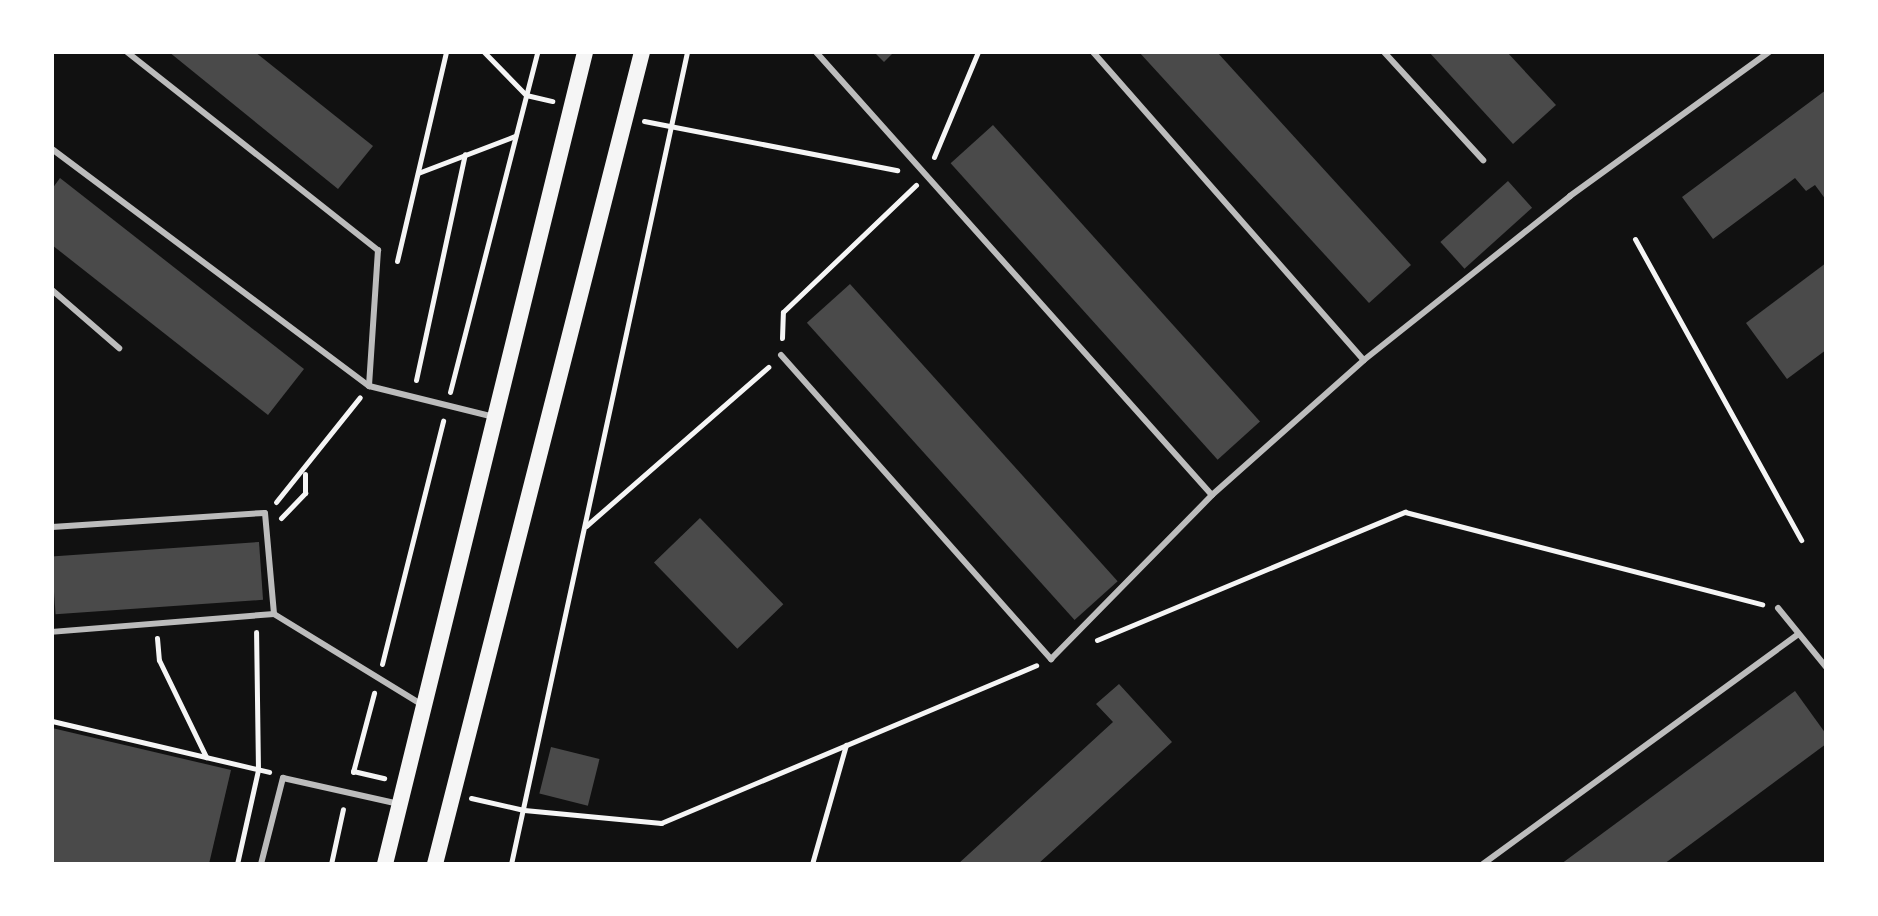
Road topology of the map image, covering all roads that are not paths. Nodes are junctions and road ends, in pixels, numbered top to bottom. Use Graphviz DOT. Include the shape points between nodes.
graph roads {
  1 [pos="127,52"];
  2 [pos="585,52"];
  3 [pos="642,52"];
  4 [pos="816,52"];
  5 [pos="1093,52"];
  6 [pos="1384,52"];
  7 [pos="1769,52"];
  8 [pos="52,149"];
  9 [pos="1483,160"];
  10 [pos="52,290"];
  11 [pos="119,348"];
  12 [pos="781,355"];
  13 [pos="1364,360"];
  14 [pos="369,386"];
  15 [pos="495,418"];
  16 [pos="1212,495"];
  17 [pos="52,527"];
  18 [pos="1778,608"];
  19 [pos="274,614"];
  20 [pos="52,632"];
  21 [pos="1798,634"];
  22 [pos="1826,667"];
  23 [pos="424,705"];
  24 [pos="400,804"];
  25 [pos="261,864"];
  26 [pos="385,864"];
  27 [pos="435,864"];
  28 [pos="1483,864"];
  1 -- 14 [label="lane" via="378,250"];
  2 -- 15 [label="main road"];
  3 -- 27 [label="main road"];
  4 -- 16 [label="lane"];
  5 -- 13 [label="lane"];
  6 -- 9 [label="lane"];
  7 -- 13 [label="lane" via="1570,196"];
  8 -- 14 [label="lane"];
  10 -- 11 [label="lane"];
  12 -- 16 [label="lane" via="1051,659"];
  13 -- 16 [label="lane"];
  14 -- 15 [label="lane"];
  15 -- 23 [label="main road"];
  17 -- 19 [label="lane" via="265,513"];
  18 -- 21 [label="lane"];
  19 -- 20 [label="lane"];
  19 -- 23 [label="lane"];
  21 -- 22 [label="lane"];
  21 -- 28 [label="lane"];
  23 -- 24 [label="main road"];
  24 -- 25 [label="lane" via="283,778"];
  24 -- 26 [label="main road"];
}
